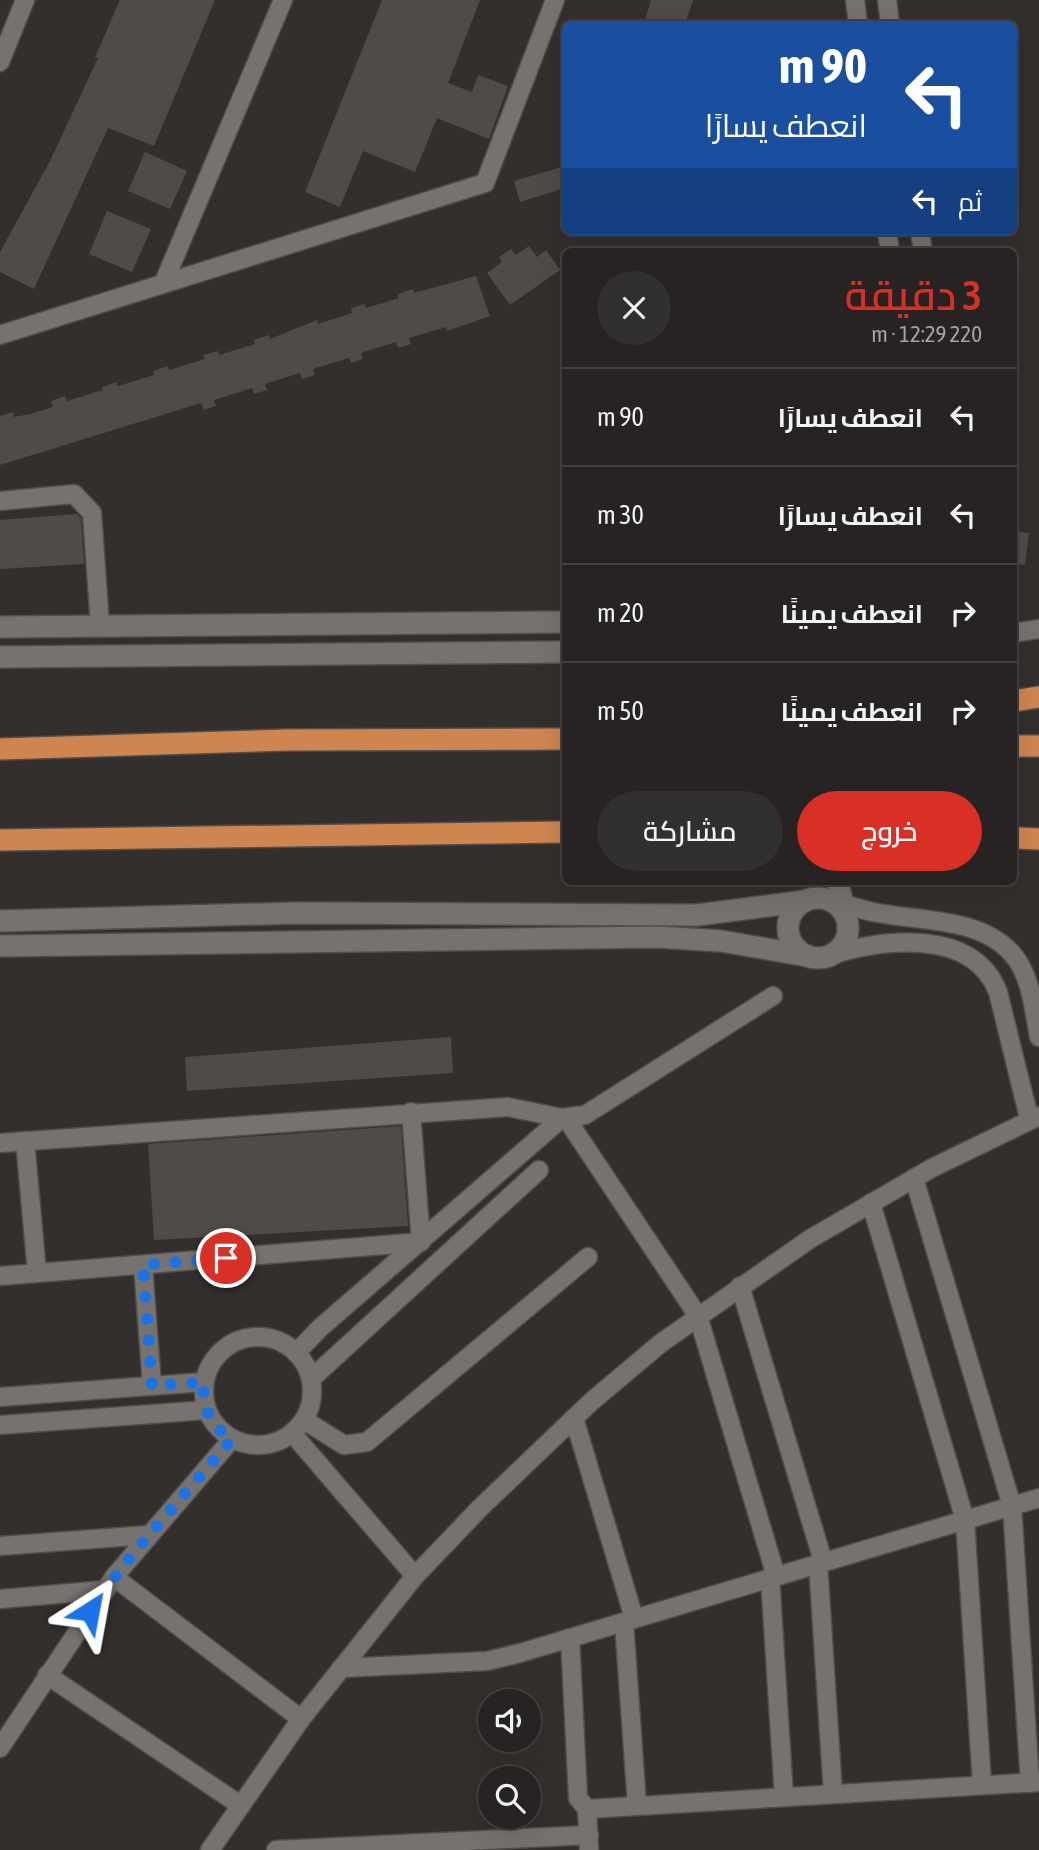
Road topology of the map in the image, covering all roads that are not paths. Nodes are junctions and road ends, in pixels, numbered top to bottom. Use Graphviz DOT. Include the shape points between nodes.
graph roads {
  1 [pos="25,0"];
  2 [pos="283,0"];
  3 [pos="555,0"];
  4 [pos="855,0"];
  5 [pos="887,0"];
  6 [pos="858,21"];
  7 [pos="890,21"];
  8 [pos="0,62"];
  9 [pos="164,282"];
  10 [pos="0,335"];
  11 [pos="0,501"];
  12 [pos="562,622"];
  13 [pos="100,626"];
  14 [pos="0,627"];
  15 [pos="1039,629"];
  16 [pos="1017,632"];
  17 [pos="562,652"];
  18 [pos="0,657"];
  19 [pos="1039,697"];
  20 [pos="1017,700"];
  21 [pos="562,739"];
  22 [pos="1017,746"];
  23 [pos="1039,747"];
  24 [pos="0,749"];
  25 [pos="562,832"];
  26 [pos="1017,838"];
  27 [pos="1039,839"];
  28 [pos="0,840"];
  29 [pos="799,899"];
  30 [pos="839,900"];
  31 [pos="0,921"];
  32 [pos="0,946"];
  33 [pos="818,956"];
  34 [pos="773,996"];
  35 [pos="1039,1037"];
  36 [pos="411,1112"];
  37 [pos="1034,1117"];
  38 [pos="564,1118"];
  39 [pos="25,1141"];
  40 [pos="0,1143"];
  41 [pos="539,1170"];
  42 [pos="914,1178"];
  43 [pos="871,1203"];
  44 [pos="421,1242"];
  45 [pos="588,1257"];
  46 [pos="143,1265"];
  47 [pos="37,1273"];
  48 [pos="0,1276"];
  49 [pos="740,1286"];
  50 [pos="698,1316"];
  51 [pos="296,1353"];
  52 [pos="311,1379"];
  53 [pos="204,1382"];
  54 [pos="152,1386"];
  55 [pos="0,1397"];
  56 [pos="207,1410"];
  57 [pos="574,1418"];
  58 [pos="0,1425"];
  59 [pos="298,1426"];
  60 [pos="232,1439"];
  61 [pos="1039,1498"];
  62 [pos="1012,1506"];
  63 [pos="965,1520"];
  64 [pos="148,1535"];
  65 [pos="0,1546"];
  66 [pos="821,1562"];
  67 [pos="415,1576"];
  68 [pos="773,1577"];
  69 [pos="109,1583"];
  70 [pos="0,1599"];
  71 [pos="629,1620"];
  72 [pos="570,1638"];
  73 [pos="341,1668"];
  74 [pos="47,1675"];
  75 [pos="9,1718"];
  76 [pos="301,1718"];
  77 [pos="0,1748"];
  78 [pos="1035,1782"];
  79 [pos="982,1785"];
  80 [pos="833,1794"];
  81 [pos="784,1797"];
  82 [pos="240,1805"];
  83 [pos="637,1805"];
  84 [pos="587,1810"];
  85 [pos="589,1843"];
  86 [pos="210,1850"];
  87 [pos="276,1850"];
  1 -- 8 [label="street"];
  2 -- 9 [label="street"];
  3 -- 9 [label="street" via="485,183"];
  4 -- 6 [label="street"];
  5 -- 7 [label="street"];
  9 -- 10 [label="street"];
  11 -- 13 [label="street" via="74,494 85,503 92,513"];
  12 -- 13 [label="street"];
  13 -- 14 [label="street"];
  15 -- 16 [label="street"];
  17 -- 18 [label="street"];
  19 -- 20 [label="highway"];
  21 -- 24 [label="highway" via="286,740"];
  22 -- 23 [label="highway"];
  25 -- 28 [label="highway"];
  26 -- 27 [label="highway"];
  29 -- 30 [label="street"];
  29 -- 31 [label="street" via="697,915 297,914"];
  29 -- 33 [label="street" via="790,919 790,937 794,945"];
  30 -- 33 [label="street" via="848,934 837,951"];
  30 -- 35 [label="street" via="874,912 959,926 997,940 1019,963 1027,981"];
  32 -- 33 [label="street" via="621,937 721,941"];
  33 -- 37 [label="street" via="856,947 912,943 953,950 981,964 998,992"];
  34 -- 38 [label="street" via="599,1108"];
  36 -- 38 [label="street" via="508,1107"];
  36 -- 39 [label="street"];
  36 -- 44 [label="street"];
  37 -- 42 [label="street"];
  38 -- 44 [label="street"];
  38 -- 50 [label="street"];
  39 -- 40 [label="street"];
  39 -- 47 [label="street"];
  41 -- 52 [label="street"];
  42 -- 43 [label="street"];
  42 -- 62 [label="street"];
  43 -- 49 [label="street"];
  43 -- 63 [label="street"];
  44 -- 46 [label="street"];
  44 -- 51 [label="street"];
  45 -- 59 [label="street" via="367,1442 344,1445"];
  46 -- 47 [label="street"];
  46 -- 54 [label="street"];
  47 -- 48 [label="street"];
  49 -- 50 [label="street"];
  49 -- 66 [label="street"];
  50 -- 57 [label="street"];
  50 -- 68 [label="street"];
  51 -- 52 [label="street"];
  51 -- 53 [label="street" via="271,1338 245,1338 216,1356"];
  52 -- 59 [label="street" via="310,1404"];
  53 -- 54 [label="street"];
  53 -- 56 [label="street"];
  54 -- 55 [label="street"];
  56 -- 58 [label="street"];
  56 -- 60 [label="street" via="216,1426"];
  57 -- 67 [label="street"];
  57 -- 71 [label="street"];
  59 -- 60 [label="street" via="278,1442 261,1446"];
  59 -- 67 [label="street"];
  60 -- 64 [label="street"];
  61 -- 62 [label="street"];
  62 -- 63 [label="street"];
  62 -- 78 [label="street"];
  63 -- 66 [label="street"];
  63 -- 79 [label="street"];
  64 -- 65 [label="street"];
  64 -- 69 [label="street"];
  66 -- 68 [label="street"];
  66 -- 80 [label="street"];
  67 -- 73 [label="street"];
  68 -- 71 [label="street"];
  68 -- 81 [label="street"];
  69 -- 70 [label="street"];
  69 -- 74 [label="street"];
  69 -- 76 [label="street"];
  71 -- 72 [label="street"];
  71 -- 83 [label="street"];
  72 -- 73 [label="street" via="487,1661"];
  72 -- 84 [label="street" via="578,1798"];
  73 -- 76 [label="street"];
  74 -- 75 [label="street"];
  74 -- 82 [label="street"];
  75 -- 77 [label="street"];
  76 -- 82 [label="street"];
  78 -- 79 [label="street"];
  79 -- 80 [label="street"];
  80 -- 81 [label="street"];
  81 -- 83 [label="street"];
  82 -- 86 [label="street"];
  83 -- 84 [label="street"];
  84 -- 85 [label="street"];
  85 -- 87 [label="street"];
}
